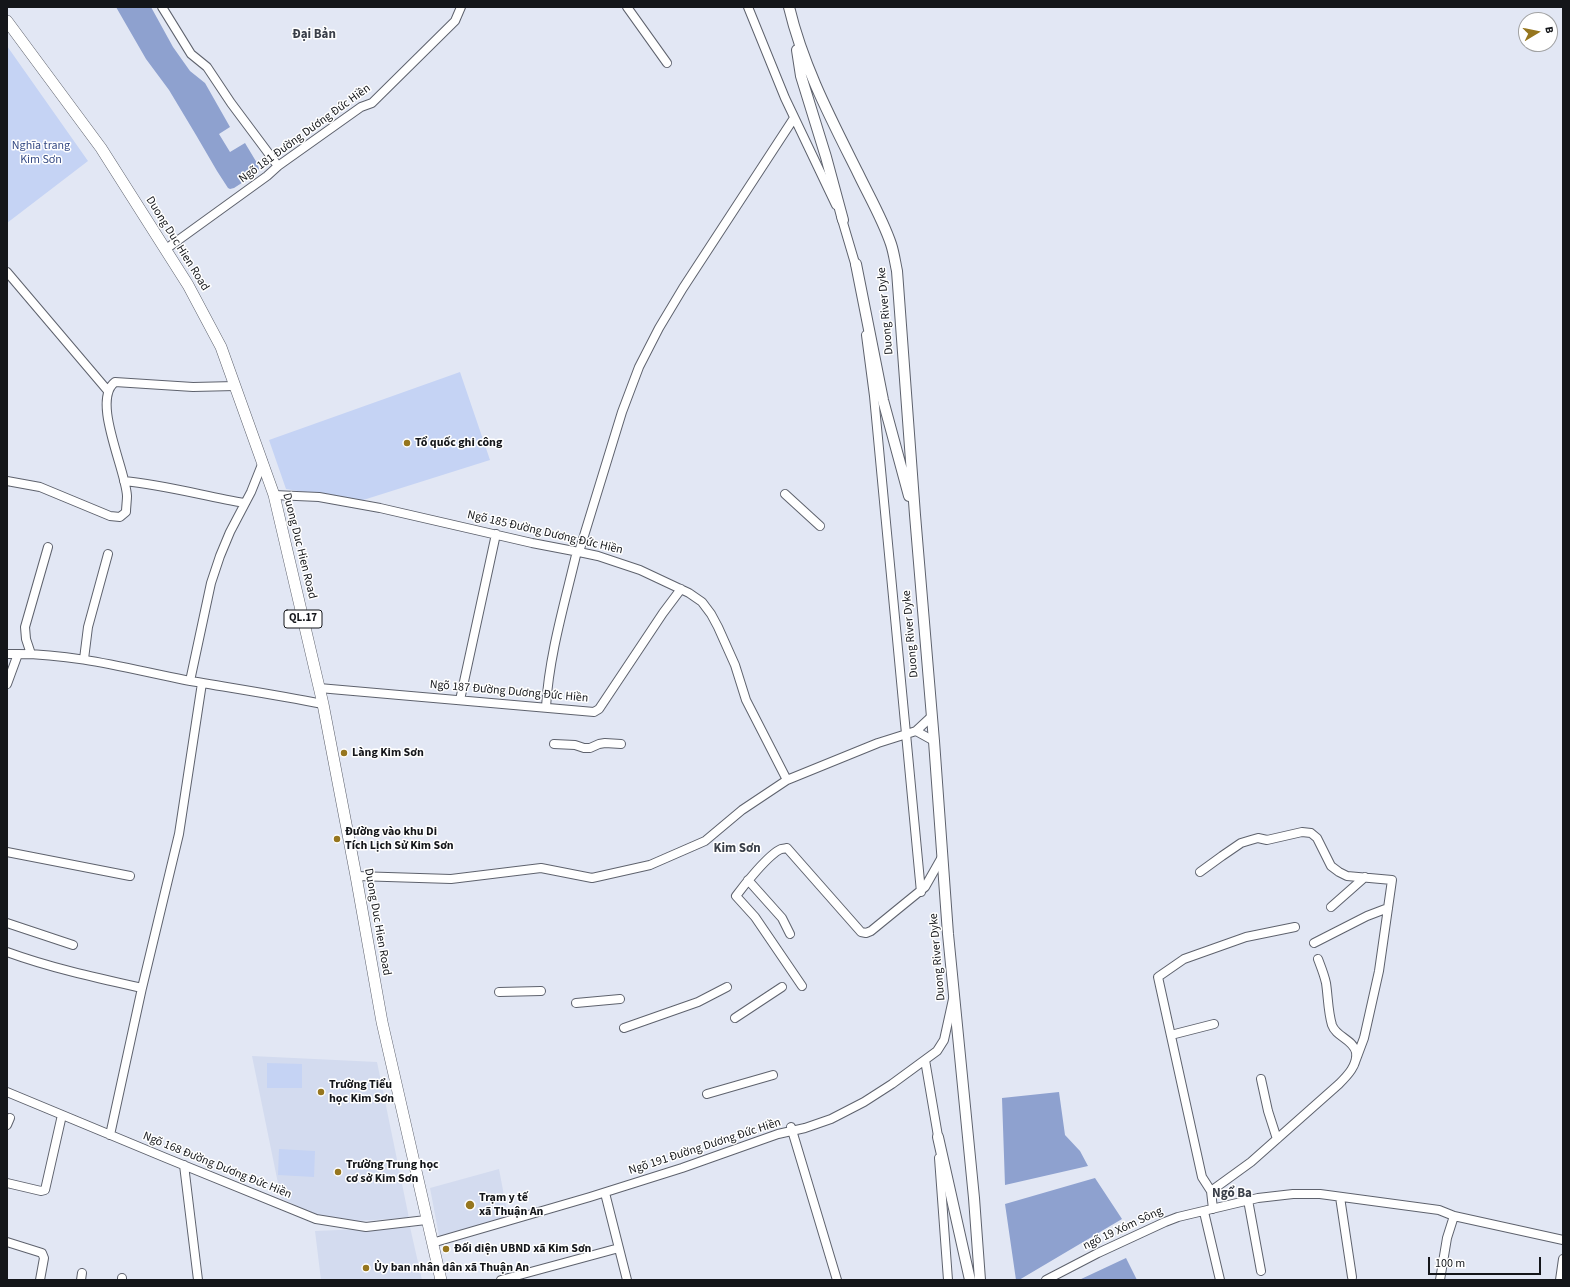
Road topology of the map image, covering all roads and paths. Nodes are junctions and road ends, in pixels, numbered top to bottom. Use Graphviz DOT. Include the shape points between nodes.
graph roads {
  1 [pos="162,7"];
  2 [pos="461,7"];
  3 [pos="627,7"];
  4 [pos="748,7"];
  5 [pos="789,7"];
  6 [pos="7,21"];
  7 [pos="795,32"];
  8 [pos="667,63"];
  9 [pos="794,118"];
  10 [pos="278,166"];
  11 [pos="843,220"];
  12 [pos="166,249"];
  13 [pos="856,264"];
  14 [pos="7,272"];
  15 [pos="235,386"];
  16 [pos="108,391"];
  17 [pos="263,462"];
  18 [pos="7,481"];
  19 [pos="124,481"];
  20 [pos="274,494"];
  21 [pos="785,494"];
  22 [pos="245,503"];
  23 [pos="915,516"];
  24 [pos="820,526"];
  25 [pos="496,534"];
  26 [pos="48,547"];
  27 [pos="578,551"];
  28 [pos="108,554"];
  29 [pos="681,589"];
  30 [pos="7,654"];
  31 [pos="18,654"];
  32 [pos="31,654"];
  33 [pos="84,659"];
  34 [pos="190,680"];
  35 [pos="202,683"];
  36 [pos="7,684"];
  37 [pos="319,688"];
  38 [pos="460,700"];
  39 [pos="323,704"];
  40 [pos="546,708"];
  41 [pos="931,716"];
  42 [pos="916,731"];
  43 [pos="906,734"];
  44 [pos="934,741"];
  45 [pos="554,744"];
  46 [pos="621,744"];
  47 [pos="787,780"];
  48 [pos="7,852"];
  49 [pos="942,857"];
  50 [pos="1200,872"];
  51 [pos="130,876"];
  52 [pos="356,876"];
  53 [pos="1365,877"];
  54 [pos="748,880"];
  55 [pos="921,892"];
  56 [pos="1331,907"];
  57 [pos="1388,908"];
  58 [pos="7,923"];
  59 [pos="1295,927"];
  60 [pos="790,934"];
  61 [pos="1314,943"];
  62 [pos="73,945"];
  63 [pos="7,952"];
  64 [pos="1318,959"];
  65 [pos="802,986"];
  66 [pos="782,987"];
  67 [pos="142,988"];
  68 [pos="727,988"];
  69 [pos="541,991"];
  70 [pos="498,992"];
  71 [pos="954,995"];
  72 [pos="620,999"];
  73 [pos="576,1003"];
  74 [pos="735,1018"];
  75 [pos="1214,1024"];
  76 [pos="624,1028"];
  77 [pos="1171,1035"];
  78 [pos="925,1060"];
  79 [pos="1355,1062"];
  80 [pos="773,1075"];
  81 [pos="1261,1078"];
  82 [pos="7,1092"];
  83 [pos="707,1094"];
  84 [pos="62,1115"];
  85 [pos="792,1129"];
  86 [pos="110,1135"];
  87 [pos="938,1137"];
  88 [pos="1277,1139"];
  89 [pos="184,1165"];
  90 [pos="7,1183"];
  91 [pos="1211,1191"];
  92 [pos="605,1193"];
  93 [pos="1340,1197"];
  94 [pos="1248,1200"];
  95 [pos="1213,1209"];
  96 [pos="1204,1212"];
  97 [pos="1454,1216"];
  98 [pos="426,1220"];
  99 [pos="1563,1240"];
  100 [pos="7,1242"];
  101 [pos="432,1243"];
  102 [pos="618,1248"];
  103 [pos="1563,1260"];
  104 [pos="1261,1272"];
  105 [pos="1352,1277"];
  106 [pos="40,1280"];
  107 [pos="198,1280"];
  108 [pos="441,1280"];
  109 [pos="501,1280"];
  110 [pos="625,1280"];
  111 [pos="836,1280"];
  112 [pos="948,1280"];
  113 [pos="970,1280"];
  114 [pos="980,1280"];
  115 [pos="1046,1280"];
  116 [pos="1220,1280"];
  117 [pos="1440,1280"];
  118 [pos="1560,1280"];
  1 -- 10 [label="street" via="191,54 207,67 231,104"];
  2 -- 10 [label="street, Ngõ 181 Đường Dương Đức Hiền" via="455,21 372,104 361,108"];
  3 -- 8 [label="street"];
  4 -- 9 [label="street"];
  5 -- 7 [label="main road, Duong River Dyke"];
  6 -- 12 [label="highway, Duong Duc Hien Road / QL.17" via="101,148"];
  7 -- 11 [label="main road" via="801,76"];
  7 -- 23 [label="main road, Duong River Dyke" via="829,115 891,245 897,271"];
  9 -- 11 [label="street"];
  9 -- 27 [label="street" via="683,288 639,367"];
  10 -- 12 [label="street, Ngõ 181 Đường Dương Đức Hiền"];
  11 -- 13 [label="street"];
  12 -- 15 [label="highway, Duong Duc Hien Road / QL.17" via="221,347"];
  13 -- 23 [label="main road" via="883,400"];
  13 -- 43 [label="street" via="874,396"];
  14 -- 16 [label="street"];
  15 -- 16 [label="street" via="193,387 115,382"];
  15 -- 17 [label="highway, Duong Duc Hien Road / QL.17"];
  16 -- 19 [label="street" via="107,418"];
  17 -- 20 [label="highway, Duong Duc Hien Road / QL.17"];
  17 -- 22 [label="street"];
  18 -- 19 [label="street" via="40,487 110,516 120,517 126,512 127,496"];
  19 -- 22 [label="street" via="152,484"];
  20 -- 25 [label="street, Ngõ 185 Đường Dương Đức Hiền" via="327,498"];
  20 -- 37 [label="highway, Duong Duc Hien Road / QL.17"];
  21 -- 24 [label="street"];
  22 -- 34 [label="street" via="220,556 211,583"];
  23 -- 41 [label="main road, Duong River Dyke"];
  25 -- 27 [label="street, Ngõ 185 Đường Dương Đức Hiền"];
  25 -- 38 [label="street"];
  26 -- 32 [label="street" via="25,627"];
  27 -- 29 [label="street, Ngõ 185 Đường Dương Đức Hiền" via="640,570"];
  27 -- 40 [label="street" via="554,647"];
  28 -- 33 [label="street" via="88,627"];
  29 -- 40 [label="street, Ngõ 187 Đường Dương Đức Hiền" via="597,711"];
  29 -- 47 [label="street, Ngõ 185 Đường Dương Đức Hiền" via="702,602 711,614 735,665 746,700"];
  30 -- 31 [label="street"];
  31 -- 32 [label="street"];
  31 -- 36 [label="street"];
  32 -- 33 [label="street"];
  33 -- 34 [label="street"];
  34 -- 35 [label="street"];
  35 -- 39 [label="street"];
  35 -- 67 [label="street" via="179,834"];
  37 -- 38 [label="street, Ngõ 187 Đường Dương Đức Hiền"];
  37 -- 39 [label="highway, Duong Duc Hien Road / QL.17"];
  38 -- 40 [label="street, Ngõ 187 Đường Dương Đức Hiền"];
  39 -- 52 [label="highway, Duong Duc Hien Road / QL.17"];
  41 -- 42 [label="street"];
  41 -- 44 [label="main road, Duong River Dyke"];
  42 -- 43 [label="street"];
  42 -- 44 [label="street"];
  43 -- 47 [label="street"];
  43 -- 55 [label="street"];
  44 -- 49 [label="main road, Duong River Dyke"];
  45 -- 46 [label="street" via="584,748 605,743"];
  47 -- 52 [label="street" via="742,810 705,841 650,865 614,874 592,878 541,868 451,879"];
  48 -- 51 [label="street"];
  49 -- 55 [label="street"];
  49 -- 71 [label="main road, Duong River Dyke"];
  50 -- 53 [label="street" via="1228,852 1251,840 1267,840 1302,832 1310,833 1317,838 1331,866 1339,872 1347,876"];
  52 -- 98 [label="highway, Duong Duc Hien Road / QL.17" via="382,1022"];
  53 -- 56 [label="street"];
  53 -- 57 [label="street" via="1392,880"];
  54 -- 55 [label="street" via="773,855 787,848 861,932 871,931"];
  54 -- 60 [label="street" via="782,918"];
  54 -- 65 [label="street" via="736,896 755,917"];
  57 -- 61 [label="street"];
  57 -- 79 [label="street" via="1379,971 1364,1038"];
  58 -- 62 [label="street"];
  59 -- 77 [label="street" via="1246,937 1184,959 1158,977"];
  63 -- 67 [label="street" via="28,960"];
  64 -- 79 [label="street" via="1326,981 1332,1025 1354,1048"];
  66 -- 74 [label="street"];
  67 -- 86 [label="street"];
  68 -- 76 [label="street" via="698,1002"];
  69 -- 70 [label="street"];
  71 -- 78 [label="street, Ngõ 191 Đường Dương Đức Hiền" via="943,1043"];
  71 -- 114 [label="main road, Duong River Dyke"];
  72 -- 73 [label="street"];
  75 -- 77 [label="street"];
  77 -- 91 [label="street" via="1202,1177"];
  78 -- 85 [label="street, Ngõ 191 Đường Dương Đức Hiền" via="864,1102 830,1120"];
  78 -- 87 [label="street"];
  79 -- 88 [label="street" via="1350,1073 1339,1084"];
  80 -- 83 [label="street"];
  81 -- 88 [label="street"];
  82 -- 84 [label="street, Ngõ 168 Đường Dương Đức Hiền"];
  84 -- 86 [label="street, Ngõ 168 Đường Dương Đức Hiền"];
  84 -- 90 [label="street" via="45,1190"];
  85 -- 92 [label="street, Ngõ 191 Đường Dương Đức Hiền"];
  85 -- 111 [label="street"];
  86 -- 89 [label="street, Ngõ 168 Đường Dương Đức Hiền"];
  87 -- 112 [label="street"];
  87 -- 113 [label="main road"];
  88 -- 91 [label="street"];
  89 -- 98 [label="street, Ngõ 168 Đường Dương Đức Hiền" via="316,1219 366,1226"];
  89 -- 107 [label="street"];
  91 -- 95 [label="street"];
  92 -- 101 [label="street, Ngõ 191 Đường Dương Đức Hiền"];
  92 -- 102 [label="street"];
  93 -- 94 [label="street, ngõ 19 Xóm Sông" via="1293,1194"];
  93 -- 97 [label="street, ngõ 19 Xóm Sông" via="1439,1210"];
  93 -- 105 [label="street"];
  94 -- 95 [label="street, ngõ 19 Xóm Sông"];
  94 -- 104 [label="street"];
  95 -- 96 [label="street, ngõ 19 Xóm Sông"];
  96 -- 115 [label="street, ngõ 19 Xóm Sông" via="1165,1222"];
  96 -- 116 [label="street"];
  97 -- 99 [label="street, ngõ 19 Xóm Sông"];
  97 -- 117 [label="street" via="1447,1238"];
  98 -- 101 [label="highway, Duong Duc Hien Road / QL.17"];
  100 -- 106 [label="street" via="42,1253 44,1258"];
  101 -- 108 [label="highway, Duong Duc Hien Road / QL.17"];
  102 -- 109 [label="street"];
  102 -- 110 [label="street"];
  103 -- 118 [label="street"];
}
